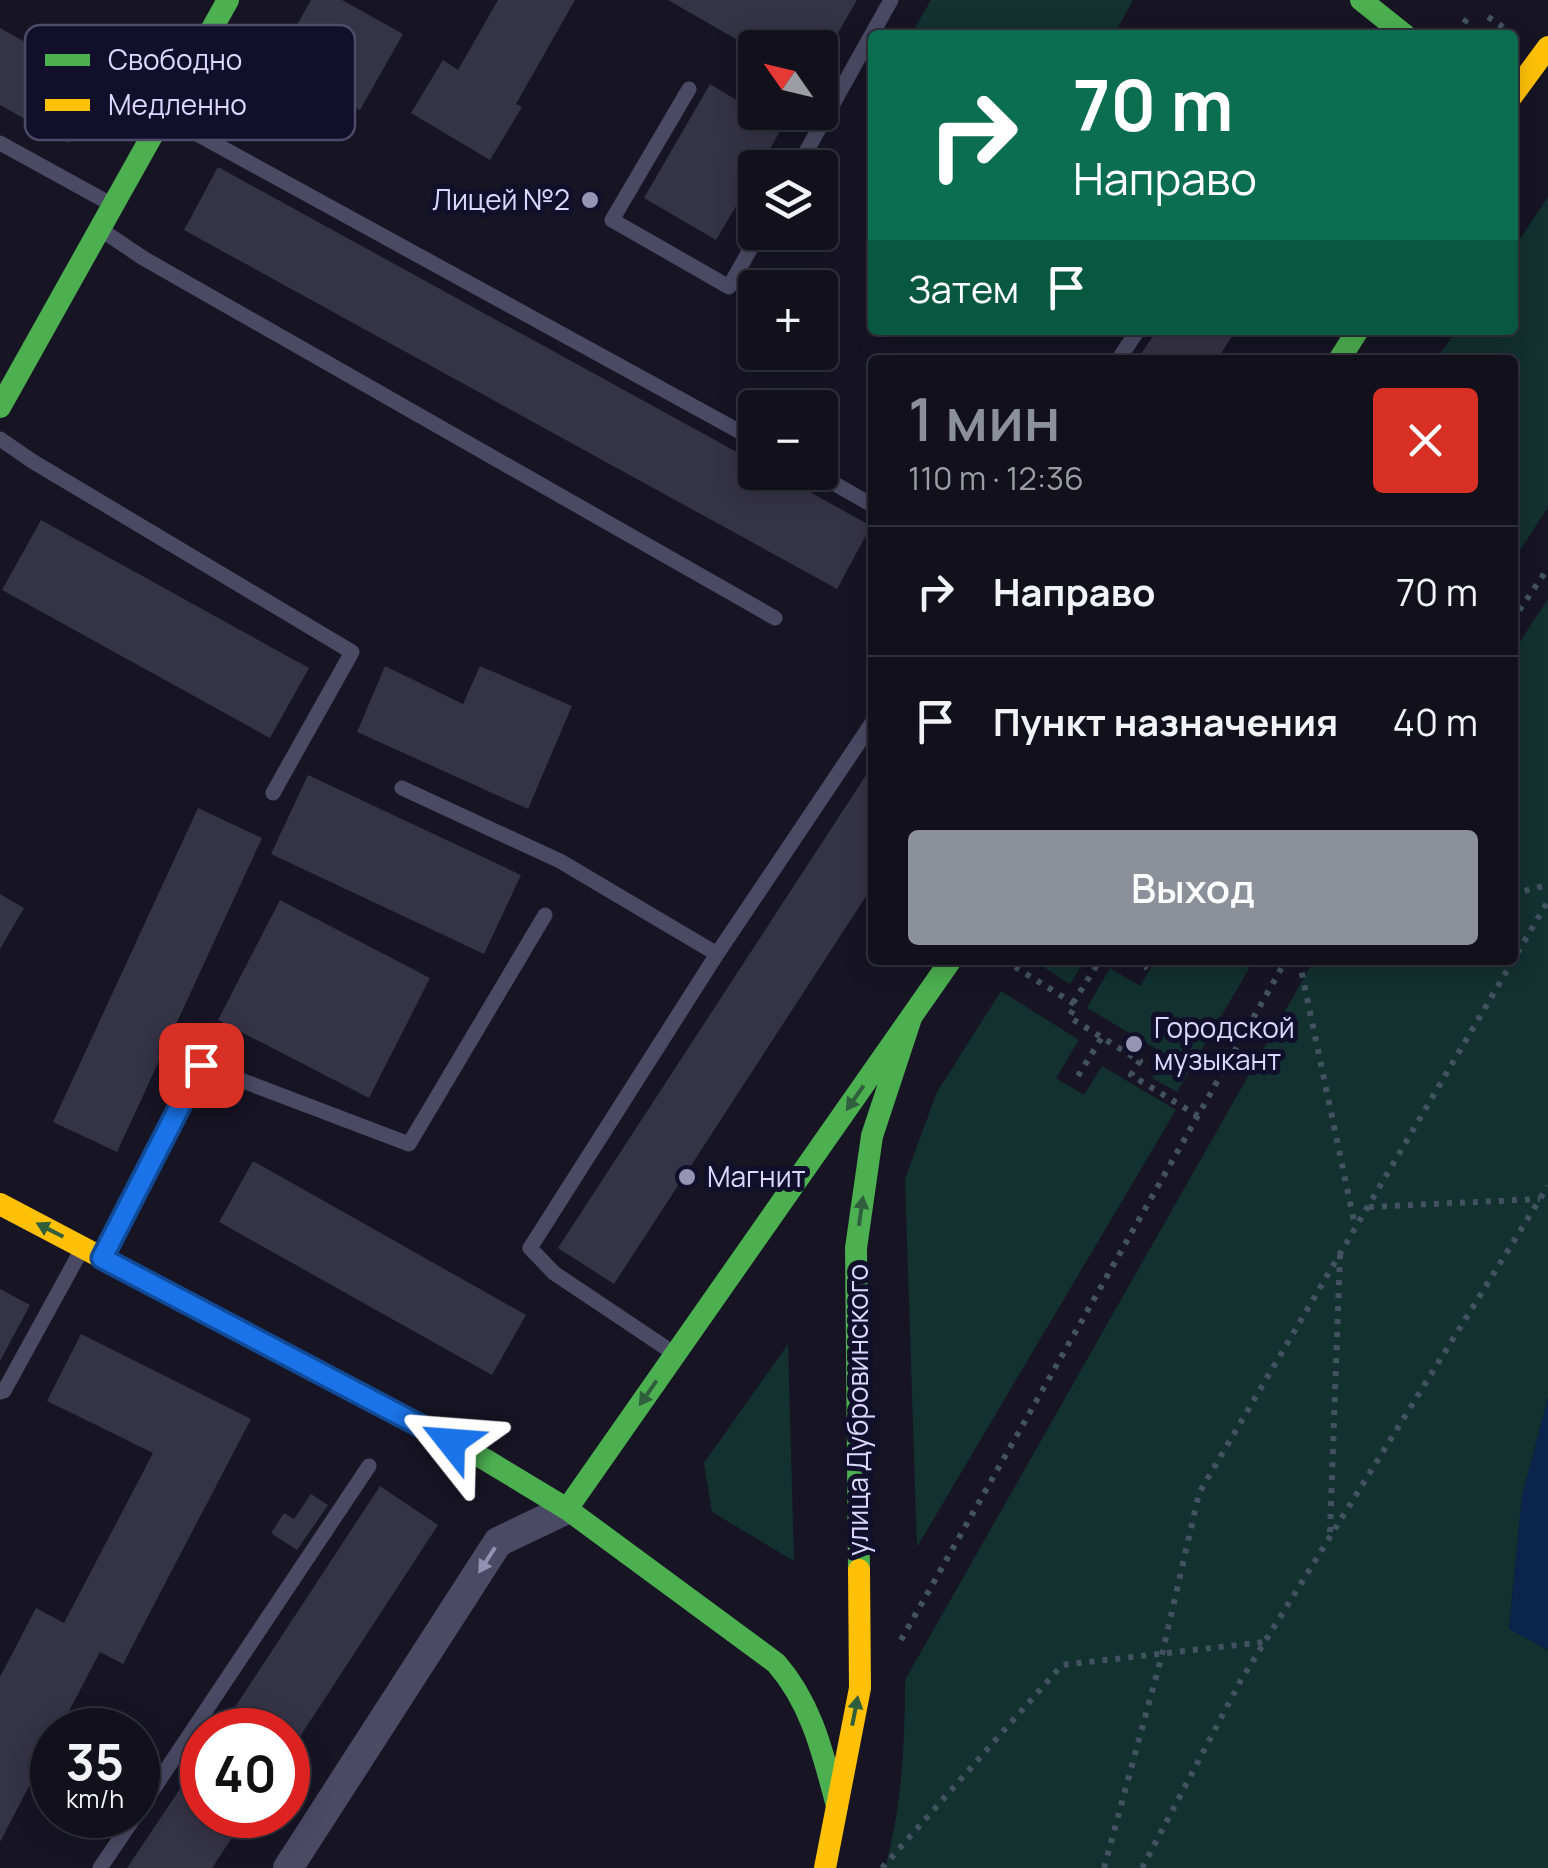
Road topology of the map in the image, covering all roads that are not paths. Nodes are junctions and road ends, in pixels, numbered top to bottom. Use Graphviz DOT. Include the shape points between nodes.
graph roads {
  1 [pos="228,0"];
  2 [pos="891,0"];
  3 [pos="1361,0"];
  4 [pos="214,25"];
  5 [pos="874,30"];
  6 [pos="1399,30"];
  7 [pos="868,41"];
  8 [pos="1548,47"];
  9 [pos="1518,88"];
  10 [pos="689,89"];
  11 [pos="148,140"];
  12 [pos="206,140"];
  13 [pos="0,143"];
  14 [pos="807,150"];
  15 [pos="112,204"];
  16 [pos="99,228"];
  17 [pos="750,250"];
  18 [pos="0,407"];
  19 [pos="738,431"];
  20 [pos="0,438"];
  21 [pos="838,486"];
  22 [pos="868,503"];
  23 [pos="775,618"];
  24 [pos="868,730"];
  25 [pos="402,788"];
  26 [pos="273,794"];
  27 [pos="544,915"];
  28 [pos="717,954"];
  29 [pos="948,965"];
  30 [pos="911,1018"];
  31 [pos="0,1204"];
  32 [pos="93,1252"];
  33 [pos="675,1354"];
  34 [pos="0,1392"];
  35 [pos="369,1466"];
  36 [pos="567,1508"];
  37 [pos="160,1778"];
  38 [pos="837,1806"];
  39 [pos="120,1838"];
  40 [pos="292,1867"];
  41 [pos="100,1868"];
  42 [pos="826,1868"];
  1 -- 4 [label="main road"];
  2 -- 5 [label="lane"];
  3 -- 6 [label="main road"];
  7 -- 14 [label="lane"];
  8 -- 9 [label="main road"];
  10 -- 17 [label="lane" via="612,220 729,287"];
  11 -- 15 [label="main road"];
  12 -- 19 [label="lane"];
  13 -- 15 [label="lane"];
  15 -- 16 [label="main road"];
  16 -- 18 [label="main road"];
  16 -- 23 [label="lane"];
  20 -- 26 [label="lane" via="352,652"];
  21 -- 22 [label="lane"];
  24 -- 28 [label="lane"];
  25 -- 28 [label="lane" via="560,861"];
  27 -- 32 [label="lane" via="409,1144 201,1065"];
  28 -- 33 [label="lane" via="530,1248 554,1273"];
  29 -- 30 [label="main road, улица Дубровинского"];
  30 -- 33 [label="main road, улица Дубровинского, one-way"];
  38 -- 30 [label="main road, улица Дубровинского, one-way" via="860,1688 856,1248 872,1136"];
  32 -- 31 [label="main road, one-way"];
  32 -- 34 [label="lane"];
  32 -- 36 [label="main road"];
  33 -- 36 [label="main road, улица Дубровинского, one-way"];
  35 -- 37 [label="lane"];
  36 -- 38 [label="main road, улица Дубровинского" via="794,1680"];
  36 -- 40 [label="street, улица Дубровинского, one-way" via="498,1542"];
  38 -- 42 [label="main road, улица Дубровинского"];
  39 -- 41 [label="lane"];
}
